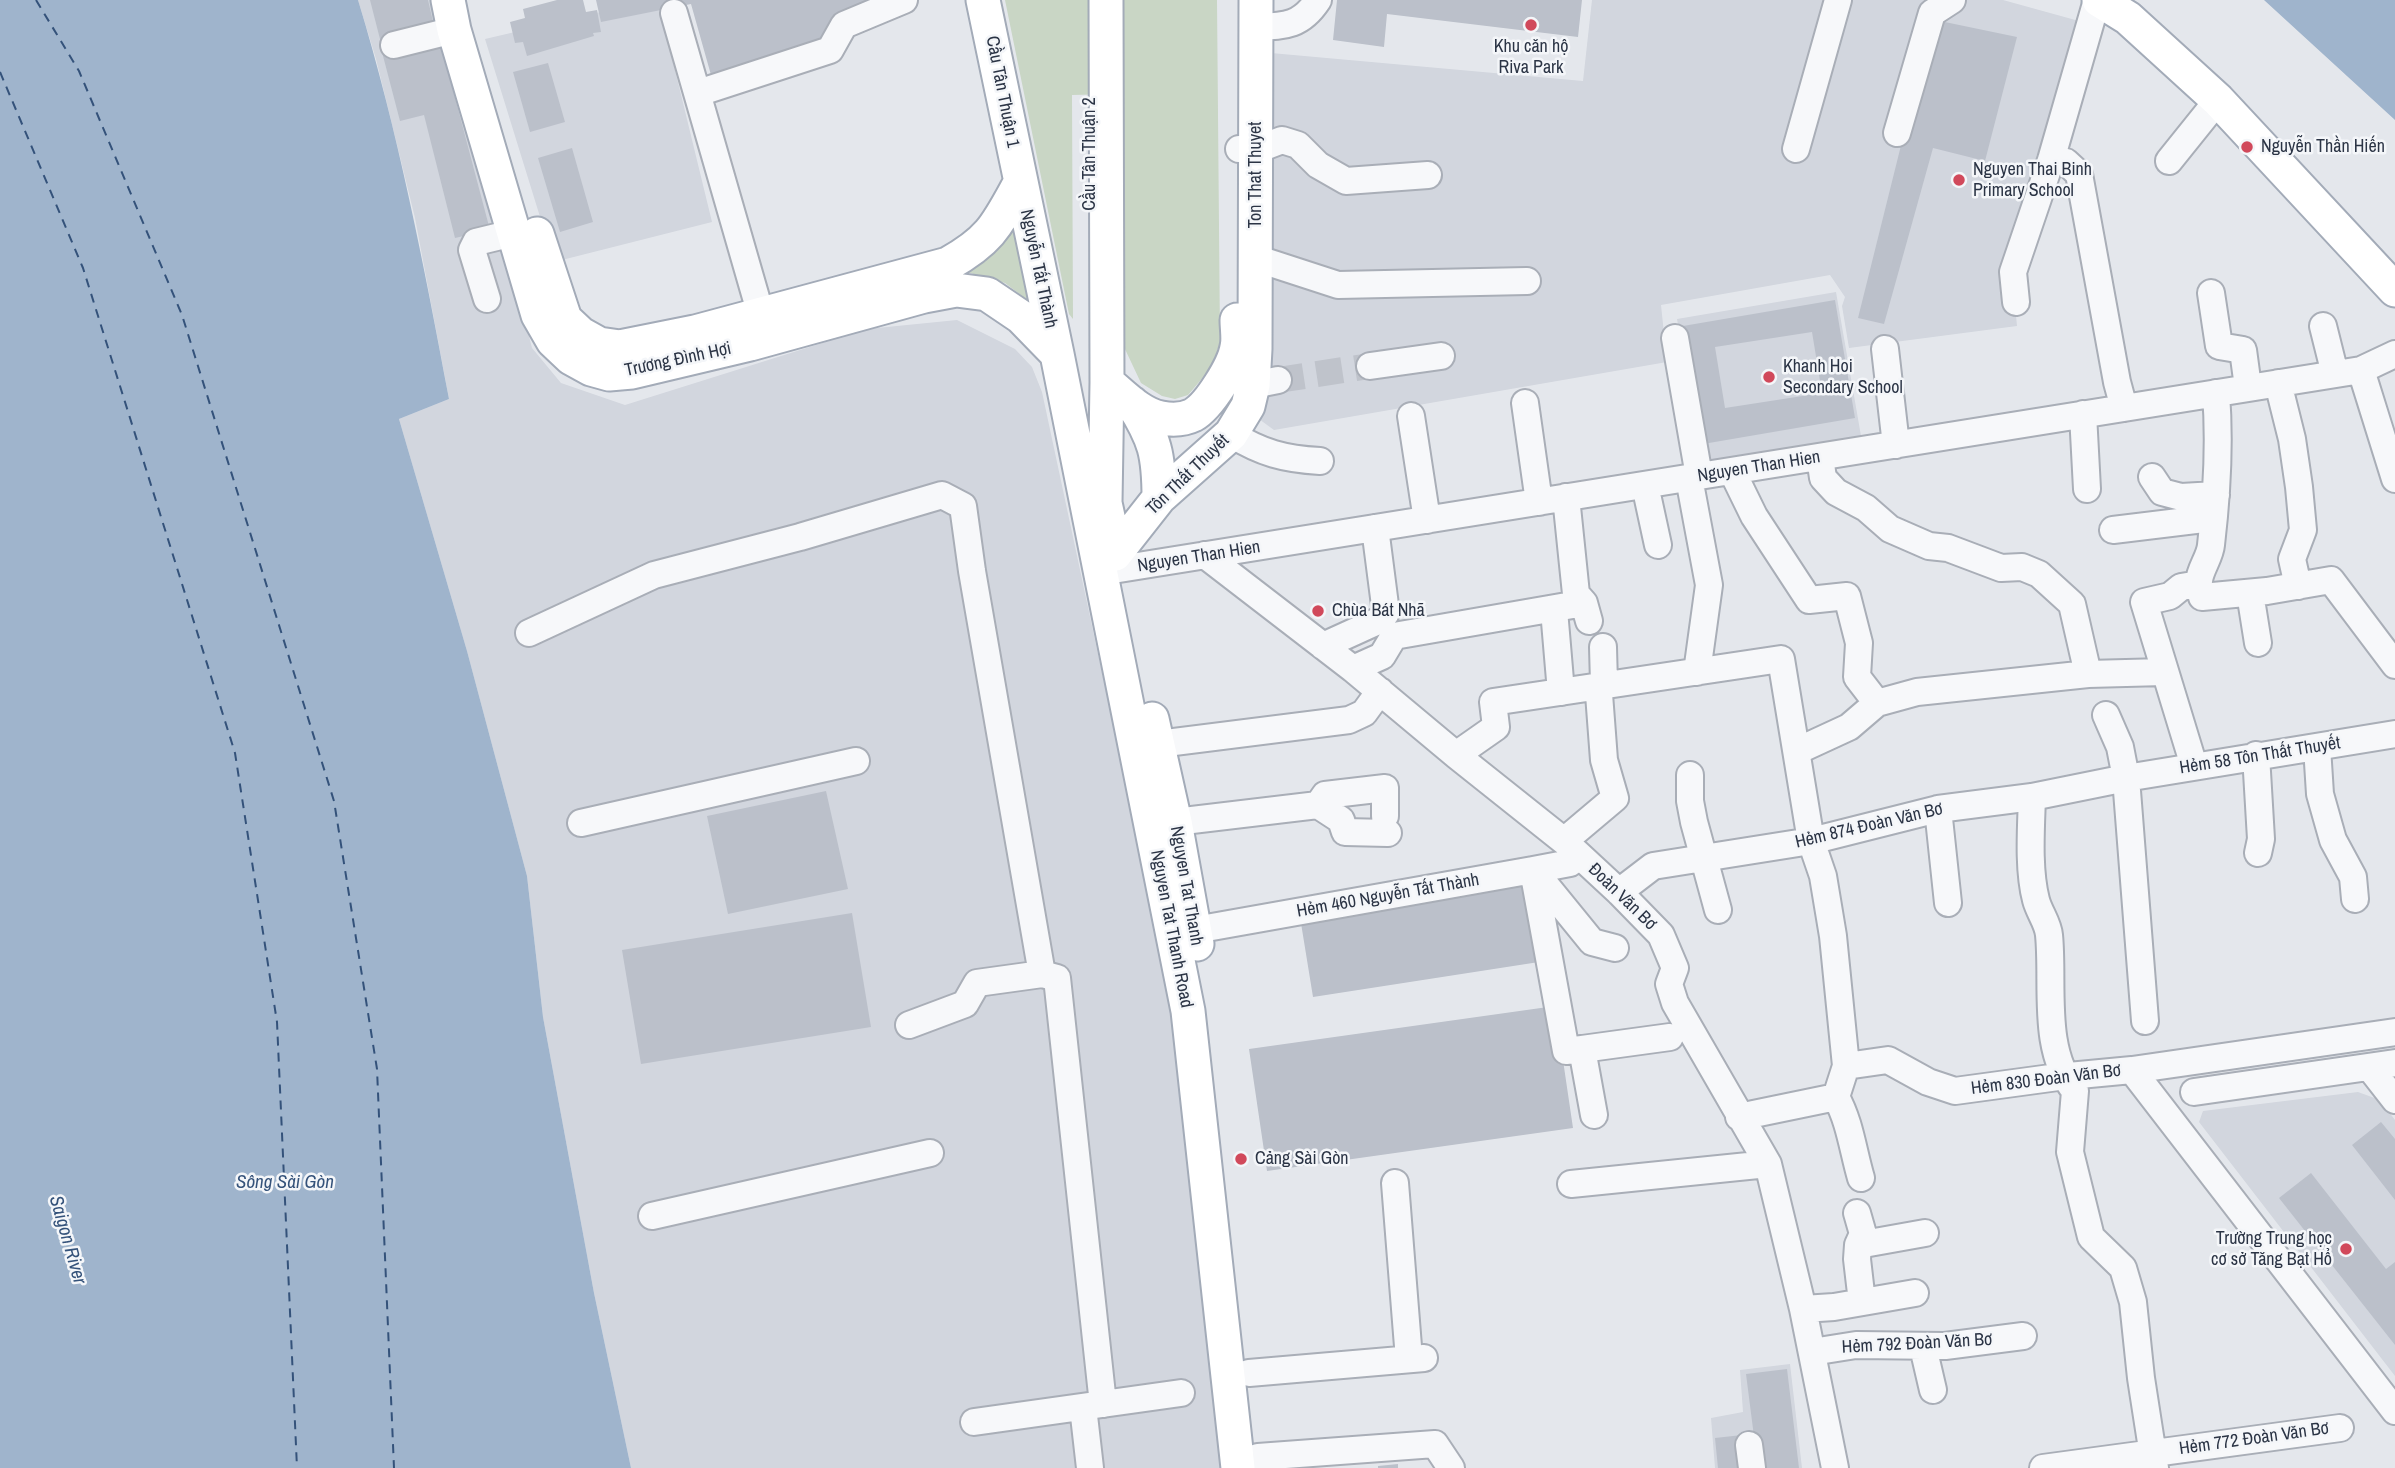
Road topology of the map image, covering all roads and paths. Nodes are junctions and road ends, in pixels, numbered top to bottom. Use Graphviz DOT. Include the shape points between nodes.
graph roads {
  1 [pos="471,0"];
  2 [pos="904,0"];
  3 [pos="984,0"];
  4 [pos="1089,0"];
  5 [pos="1106,0"];
  6 [pos="1237,0"];
  7 [pos="1318,0"];
  8 [pos="1838,0"];
  9 [pos="1952,0"];
  10 [pos="2098,0"];
  11 [pos="674,13"];
  12 [pos="1256,13"];
  13 [pos="451,15"];
  14 [pos="394,45"];
  15 [pos="698,93"];
  16 [pos="2218,100"];
  17 [pos="1897,133"];
  18 [pos="1247,149"];
  19 [pos="1796,149"];
  20 [pos="2051,160"];
  21 [pos="2169,160"];
  22 [pos="1429,175"];
  23 [pos="1020,183"];
  24 [pos="513,233"];
  25 [pos="1255,258"];
  26 [pos="1527,281"];
  27 [pos="2395,290"];
  28 [pos="2211,293"];
  29 [pos="487,299"];
  30 [pos="2016,302"];
  31 [pos="1099,307"];
  32 [pos="2323,326"];
  33 [pos="756,329"];
  34 [pos="1675,338"];
  35 [pos="1885,349"];
  36 [pos="1057,354"];
  37 [pos="2395,354"];
  38 [pos="1441,356"];
  39 [pos="1370,366"];
  40 [pos="2361,370"];
  41 [pos="2334,374"];
  42 [pos="2278,383"];
  43 [pos="2248,387"];
  44 [pos="1120,392"];
  45 [pos="2216,393"];
  46 [pos="1525,403"];
  47 [pos="2124,408"];
  48 [pos="2083,414"];
  49 [pos="1411,416"];
  50 [pos="1231,434"];
  51 [pos="1896,444"];
  52 [pos="1820,457"];
  53 [pos="1320,461"];
  54 [pos="1732,471"];
  55 [pos="1694,477"];
  56 [pos="2152,477"];
  57 [pos="2395,479"];
  58 [pos="1082,483"];
  59 [pos="1645,485"];
  60 [pos="2087,489"];
  61 [pos="2222,491"];
  62 [pos="1566,497"];
  63 [pos="1159,498"];
  64 [pos="1539,502"];
  65 [pos="1427,520"];
  66 [pos="1375,528"];
  67 [pos="2113,530"];
  68 [pos="1658,545"];
  69 [pos="1205,555"];
  70 [pos="1117,562"];
  71 [pos="2199,584"];
  72 [pos="2298,586"];
  73 [pos="2250,593"];
  74 [pos="1554,610"];
  75 [pos="529,633"];
  76 [pos="2259,643"];
  77 [pos="1323,646"];
  78 [pos="1603,647"];
  79 [pos="2395,665"];
  80 [pos="1353,669"];
  81 [pos="1697,672"];
  82 [pos="2164,672"];
  83 [pos="2088,674"];
  84 [pos="1602,687"];
  85 [pos="1380,691"];
  86 [pos="1561,692"];
  87 [pos="1877,704"];
  88 [pos="2106,715"];
  89 [pos="2395,734"];
  90 [pos="1158,744"];
  91 [pos="2317,747"];
  92 [pos="1797,751"];
  93 [pos="1456,755"];
  94 [pos="2256,755"];
  95 [pos="856,761"];
  96 [pos="2194,766"];
  97 [pos="1690,775"];
  98 [pos="2126,778"];
  99 [pos="2032,797"];
  100 [pos="1318,805"];
  101 [pos="1938,809"];
  102 [pos="1175,822"];
  103 [pos="581,823"];
  104 [pos="1811,841"];
  105 [pos="1571,848"];
  106 [pos="2258,853"];
  107 [pos="1703,858"];
  108 [pos="1534,870"];
  109 [pos="1619,892"];
  110 [pos="2354,899"];
  111 [pos="1948,903"];
  112 [pos="1718,910"];
  113 [pos="1195,930"];
  114 [pos="1615,948"];
  115 [pos="1042,974"];
  116 [pos="2145,1021"];
  117 [pos="909,1025"];
  118 [pos="2395,1032"];
  119 [pos="1670,1037"];
  120 [pos="1582,1049"];
  121 [pos="2382,1065"];
  122 [pos="1846,1066"];
  123 [pos="2132,1070"];
  124 [pos="2063,1077"];
  125 [pos="2194,1092"];
  126 [pos="1836,1097"];
  127 [pos="2395,1100"];
  128 [pos="1594,1115"];
  129 [pos="1739,1117"];
  130 [pos="930,1153"];
  131 [pos="1768,1164"];
  132 [pos="1861,1178"];
  133 [pos="1395,1183"];
  134 [pos="1571,1184"];
  135 [pos="1857,1213"];
  136 [pos="652,1216"];
  137 [pos="1925,1233"];
  138 [pos="1858,1245"];
  139 [pos="1915,1293"];
  140 [pos="1861,1302"];
  141 [pos="1803,1309"];
  142 [pos="2023,1336"];
  143 [pos="1923,1346"];
  144 [pos="1812,1352"];
  145 [pos="1249,1373"];
  146 [pos="1933,1391"];
  147 [pos="1181,1393"];
  148 [pos="1093,1405"];
  149 [pos="2395,1411"];
  150 [pos="974,1422"];
  151 [pos="2340,1428"];
  152 [pos="2154,1461"];
  153 [pos="1252,1464"];
  154 [pos="2098,1464"];
  155 [pos="1090,1468"];
  156 [pos="1451,1468"];
  157 [pos="1835,1468"];
  158 [pos="2043,1468"];
  1 -- 33 [label="main road, Trương Đình Hợi" via="565,319 599,344 620,347 695,332"];
  2 -- 15 [label="street" via="844,25 830,50"];
  3 -- 23 [label="main road, Cầu Tân Thuận 1"];
  4 -- 31 [label="main road, Cầu Tân Thuận 2"];
  5 -- 31 [label="main road, Cầu Tân Thuận 2"];
  6 -- 18 [label="main road, Ton That Thuyet"];
  7 -- 12 [label="street" via="1288,26"];
  8 -- 19 [label="street"];
  9 -- 17 [label="street" via="1933,13"];
  10 -- 16 [label="main road" via="2128,18"];
  10 -- 20 [label="street"];
  11 -- 15 [label="street"];
  12 -- 18 [label="main road, Ton That Thuyet"];
  13 -- 14 [label="street"];
  13 -- 24 [label="main road, Trương Đình Hợi"];
  15 -- 33 [label="street"];
  16 -- 21 [label="street"];
  16 -- 27 [label="main road"];
  18 -- 22 [label="street" via="1282,140 1298,145 1318,165 1346,181"];
  18 -- 25 [label="main road, Ton That Thuyet"];
  18 -- 44 [label="main road, Ton That Thuyet" via="1237,348 1228,370 1203,407 1178,420 1145,412"];
  20 -- 30 [label="street" via="2013,272"];
  20 -- 47 [label="street" via="2066,162 2079,174"];
  23 -- 33 [label="main road, Trương Đình Hợi" via="995,229 974,250 948,264"];
  23 -- 36 [label="main road, Nguyễn Tất Thành"];
  24 -- 29 [label="street" via="476,242 472,250"];
  24 -- 33 [label="main road, Trương Đình Hợi" via="538,314 553,341 591,369 632,372"];
  25 -- 26 [label="street" via="1338,285"];
  25 -- 50 [label="main road, Tôn Thất Thuyết" via="1266,382"];
  28 -- 43 [label="street" via="2220,346 2243,350"];
  31 -- 44 [label="main road, Nguyen Tat Thanh"];
  31 -- 58 [label="main road"];
  32 -- 41 [label="street"];
  33 -- 36 [label="main road, Trương Đình Hợi" via="956,290 987,294 1003,304"];
  34 -- 55 [label="street"];
  35 -- 51 [label="street"];
  36 -- 58 [label="main road, Nguyen Tat Thanh Road"];
  37 -- 40 [label="street, Nguyen Than Hien"];
  38 -- 39 [label="street"];
  40 -- 41 [label="street, Nguyen Than Hien"];
  40 -- 57 [label="street"];
  41 -- 42 [label="street, Nguyen Than Hien"];
  42 -- 43 [label="street, Nguyen Than Hien"];
  42 -- 72 [label="street" via="2292,439 2301,509 2303,530 2292,559"];
  43 -- 45 [label="street, Nguyen Than Hien"];
  44 -- 63 [label="main road" via="1145,423 1156,449"];
  44 -- 70 [label="main road, Nguyen Tat Thanh" via="1105,503"];
  45 -- 47 [label="street, Nguyen Than Hien"];
  45 -- 61 [label="street"];
  46 -- 64 [label="street"];
  47 -- 48 [label="street, Nguyen Than Hien"];
  48 -- 51 [label="street, Nguyen Than Hien"];
  48 -- 60 [label="street"];
  49 -- 65 [label="street"];
  50 -- 53 [label="street" via="1289,459"];
  50 -- 63 [label="main road, Tôn Thất Thuyết"];
  51 -- 52 [label="street, Nguyen Than Hien"];
  52 -- 54 [label="street, Nguyen Than Hien"];
  52 -- 83 [label="street" via="1823,478 1836,492 1866,508 1890,529 1929,547 1948,548 2001,569 2022,568 2039,574 2072,604"];
  54 -- 55 [label="street, Nguyen Than Hien"];
  54 -- 87 [label="street" via="1754,516 1808,600 1847,596 1859,643 1857,677"];
  55 -- 59 [label="street, Nguyen Than Hien"];
  55 -- 81 [label="street" via="1709,585"];
  56 -- 61 [label="street" via="2162,492 2181,497"];
  58 -- 153 [label="main road, Nguyen Tat Thanh Road" via="1188,1011"];
  59 -- 62 [label="street, Nguyen Than Hien"];
  59 -- 68 [label="street"];
  61 -- 67 [label="street"];
  61 -- 71 [label="street"];
  62 -- 64 [label="street, Nguyen Than Hien"];
  62 -- 74 [label="street" via="1576,594 1587,612"];
  63 -- 70 [label="main road, Tôn Thất Thuyết"];
  64 -- 65 [label="street, Nguyen Than Hien"];
  65 -- 66 [label="street, Nguyen Than Hien"];
  66 -- 69 [label="street, Nguyen Than Hien"];
  66 -- 77 [label="street" via="1382,617"];
  69 -- 70 [label="street, Nguyen Than Hien"];
  69 -- 77 [label="street, Đoàn Văn Bơ"];
  70 -- 90 [label="main road, Nguyen Tat Thanh"];
  71 -- 73 [label="street" via="2202,597"];
  71 -- 82 [label="street" via="2144,602"];
  72 -- 73 [label="street"];
  72 -- 79 [label="street" via="2331,580"];
  73 -- 76 [label="street"];
  74 -- 80 [label="street" via="1394,636 1382,656"];
  74 -- 86 [label="street"];
  75 -- 115 [label="street" via="654,575 942,495 963,506"];
  77 -- 80 [label="street, Đoàn Văn Bơ"];
  78 -- 84 [label="street"];
  80 -- 85 [label="street, Đoàn Văn Bơ"];
  81 -- 84 [label="street"];
  81 -- 92 [label="street" via="1781,659"];
  82 -- 83 [label="street"];
  82 -- 96 [label="street"];
  83 -- 87 [label="street" via="1917,692"];
  84 -- 86 [label="street"];
  84 -- 105 [label="street, Hẻm 460 Nguyễn Tất Thành" via="1604,760 1615,798"];
  85 -- 90 [label="street" via="1364,713 1349,720"];
  85 -- 93 [label="street, Đoàn Văn Bơ"];
  86 -- 93 [label="street" via="1493,702 1496,727"];
  87 -- 92 [label="street" via="1849,727"];
  88 -- 98 [label="street" via="2120,747"];
  89 -- 91 [label="street, Hẻm 58 Tôn Thất Thuyết"];
  90 -- 102 [label="main road, Nguyen Tat Thanh"];
  91 -- 94 [label="street, Hẻm 58 Tôn Thất Thuyết"];
  91 -- 110 [label="street" via="2320,793 2333,840 2353,877"];
  92 -- 104 [label="street"];
  93 -- 105 [label="street, Đoàn Văn Bơ"];
  94 -- 96 [label="street, Hẻm 58 Tôn Thất Thuyết"];
  94 -- 106 [label="street" via="2261,828"];
  95 -- 103 [label="street"];
  96 -- 98 [label="street, Hẻm 58 Tôn Thất Thuyết"];
  97 -- 107 [label="street" via="1690,801"];
  98 -- 99 [label="street, Hẻm 874 Đoàn Văn Bơ"];
  98 -- 116 [label="street"];
  99 -- 101 [label="street, Hẻm 874 Đoàn Văn Bơ"];
  99 -- 124 [label="street" via="2035,899 2049,932 2054,1040"];
  100 -- 100 [label="street" via="1325,795 1385,788 1387,825 1345,832 1341,820"];
  100 -- 102 [label="street"];
  101 -- 104 [label="street, Hẻm 874 Đoàn Văn Bơ"];
  101 -- 111 [label="street"];
  102 -- 113 [label="main road, Nguyen Tat Thanh"];
  104 -- 107 [label="street, Hẻm 874 Đoàn Văn Bơ"];
  104 -- 122 [label="street" via="1823,876 1833,936"];
  105 -- 108 [label="street, Hẻm 460 Nguyễn Tất Thành" via="1570,863"];
  105 -- 109 [label="street, Đoàn Văn Bơ"];
  107 -- 109 [label="street, Hẻm 874 Đoàn Văn Bơ" via="1653,866"];
  107 -- 112 [label="street"];
  108 -- 113 [label="street, Hẻm 460 Nguyễn Tất Thành"];
  108 -- 114 [label="street" via="1592,942"];
  108 -- 120 [label="street" via="1566,1051"];
  109 -- 129 [label="street, Đoàn Văn Bơ" via="1661,935 1675,968 1670,984 1675,1003"];
  113 -- 145 [label="main road, Nguyen Tat Thanh"];
  115 -- 117 [label="street" via="977,983 965,1004"];
  115 -- 148 [label="street" via="1057,978"];
  118 -- 123 [label="street, Hẻm 830 Đoàn Văn Bơ"];
  119 -- 120 [label="street"];
  120 -- 128 [label="street"];
  121 -- 125 [label="street"];
  121 -- 127 [label="street"];
  122 -- 124 [label="street, Hẻm 830 Đoàn Văn Bơ" via="1888,1060 1955,1091"];
  122 -- 126 [label="street"];
  123 -- 124 [label="street, Hẻm 830 Đoàn Văn Bơ"];
  123 -- 149 [label="street"];
  124 -- 152 [label="street" via="2075,1091 2070,1152 2091,1237 2123,1268 2133,1302"];
  126 -- 129 [label="street"];
  126 -- 132 [label="street" via="1847,1118"];
  129 -- 131 [label="street, Đoàn Văn Bơ"];
  130 -- 136 [label="street"];
  131 -- 134 [label="street"];
  131 -- 141 [label="street, Đoàn Văn Bơ"];
  133 -- 145 [label="street" via="1416,1358"];
  135 -- 138 [label="street" via="1863,1234"];
  137 -- 138 [label="street"];
  138 -- 140 [label="street"];
  139 -- 140 [label="street"];
  140 -- 141 [label="street"];
  141 -- 144 [label="street, Đoàn Văn Bơ"];
  142 -- 143 [label="street, Hẻm 792 Đoàn Văn Bơ"];
  143 -- 144 [label="street, Hẻm 792 Đoàn Văn Bơ" via="1856,1345"];
  143 -- 146 [label="street"];
  144 -- 157 [label="street, Đoàn Văn Bơ"];
  145 -- 153 [label="main road, Nguyen Tat Thanh"];
  147 -- 148 [label="street"];
  148 -- 150 [label="street"];
  148 -- 155 [label="street"];
  151 -- 152 [label="street, Hẻm 772 Đoàn Văn Bơ"];
  152 -- 154 [label="street, Hẻm 772 Đoàn Văn Bơ"];
  153 -- 156 [label="street" via="1435,1444"];
  154 -- 158 [label="street, Hẻm 772 Đoàn Văn Bơ"];
}
